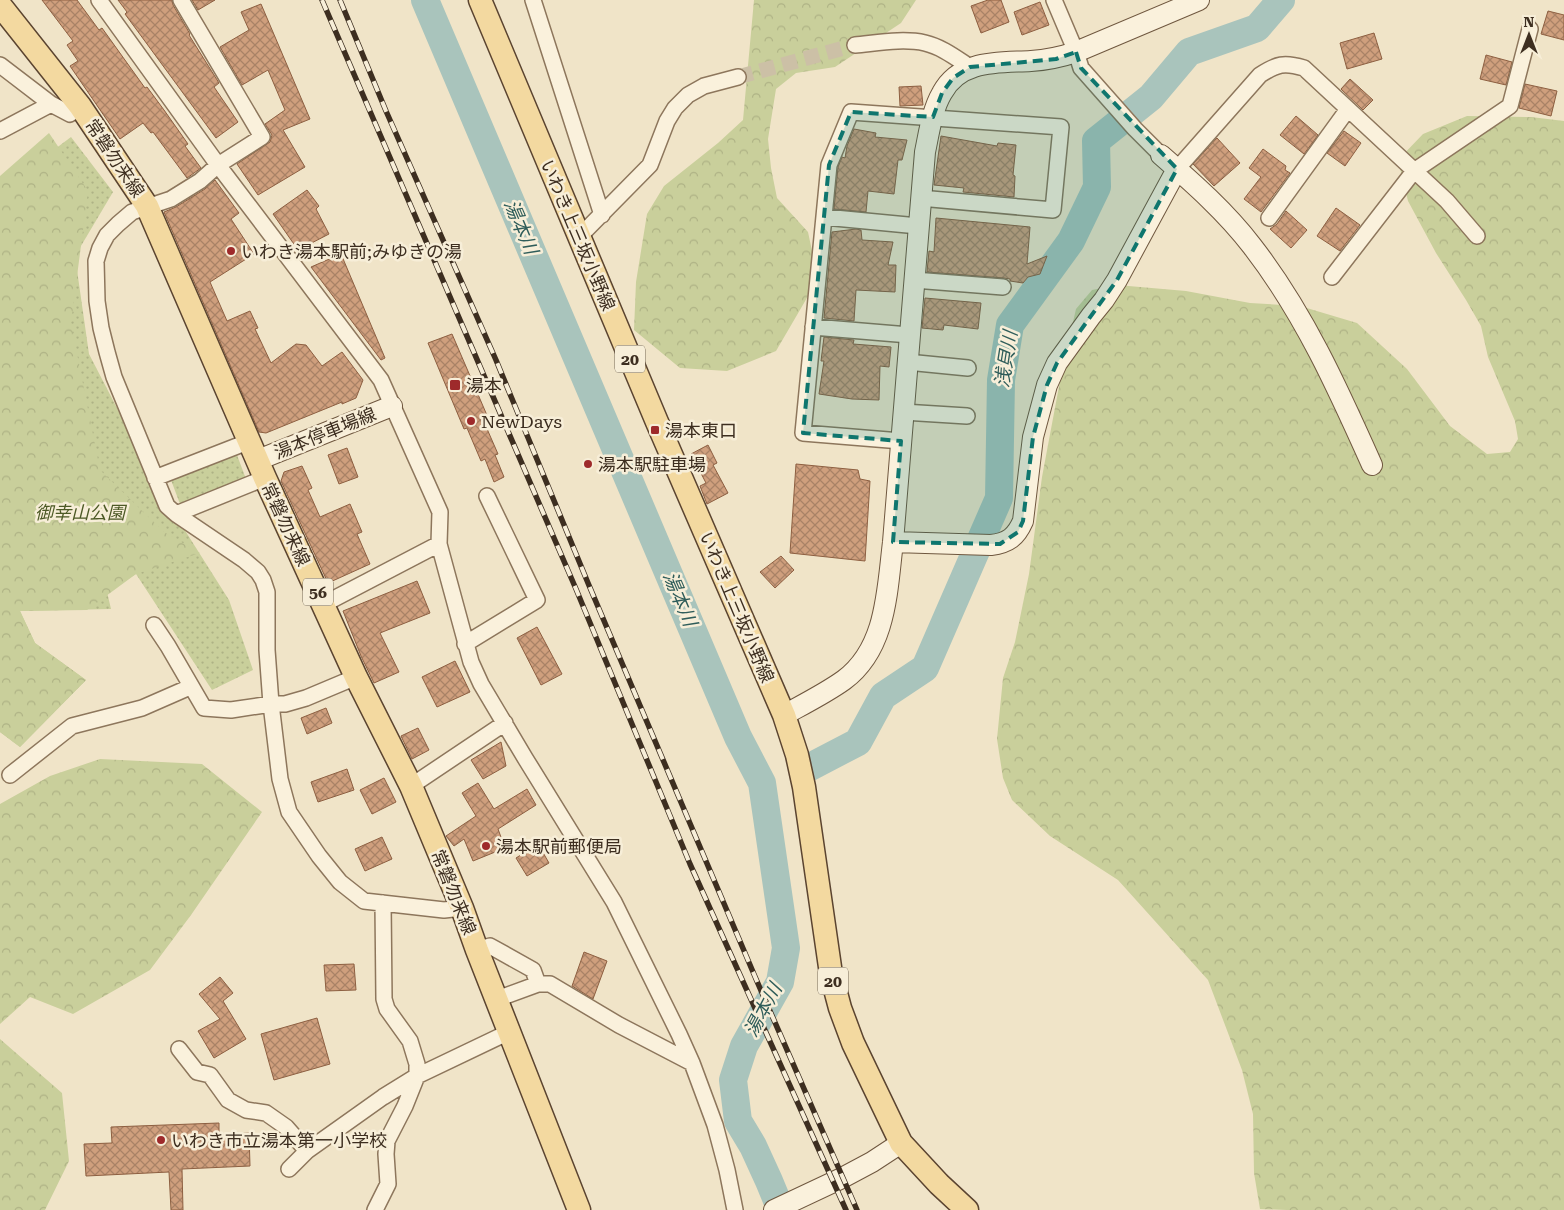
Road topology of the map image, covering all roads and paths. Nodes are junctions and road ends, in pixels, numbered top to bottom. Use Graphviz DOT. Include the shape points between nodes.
graph roads {
  1 [pos="99,0"];
  2 [pos="181,0"];
  3 [pos="480,0"];
  4 [pos="533,0"];
  5 [pos="1054,0"];
  6 [pos="1199,0"];
  7 [pos="0,5"];
  8 [pos="1530,29"];
  9 [pos="855,45"];
  10 [pos="1076,52"];
  11 [pos="0,65"];
  12 [pos="970,67"];
  13 [pos="738,77"];
  14 [pos="51,104"];
  15 [pos="80,106"];
  16 [pos="1348,109"];
  17 [pos="933,117"];
  18 [pos="0,130"];
  19 [pos="1161,155"];
  20 [pos="218,165"];
  21 [pos="1177,169"];
  22 [pos="1414,171"];
  23 [pos="920,198"];
  24 [pos="147,206"];
  25 [pos="602,215"];
  26 [pos="824,218"];
  27 [pos="1269,218"];
  28 [pos="918,226"];
  29 [pos="1477,236"];
  30 [pos="580,238"];
  31 [pos="1332,277"];
  32 [pos="914,280"];
  33 [pos="1003,287"];
  34 [pos="813,326"];
  35 [pos="909,334"];
  36 [pos="907,362"];
  37 [pos="968,368"];
  38 [pos="392,406"];
  39 [pos="903,412"];
  40 [pos="967,416"];
  41 [pos="901,441"];
  42 [pos="258,460"];
  43 [pos="1372,465"];
  44 [pos="155,478"];
  45 [pos="487,496"];
  46 [pos="176,514"];
  47 [pos="892,542"];
  48 [pos="439,544"];
  49 [pos="324,604"];
  50 [pos="154,625"];
  51 [pos="465,644"];
  52 [pos="356,677"];
  53 [pos="190,687"];
  54 [pos="271,704"];
  55 [pos="784,715"];
  56 [pos="505,723"];
  57 [pos="10,775"];
  58 [pos="411,786"];
  59 [pos="384,903"];
  60 [pos="462,908"];
  61 [pos="477,950"];
  62 [pos="538,984"];
  63 [pos="497,999"];
  64 [pos="509,1032"];
  65 [pos="179,1049"];
  66 [pos="692,1063"];
  67 [pos="417,1076"];
  68 [pos="901,1143"];
  69 [pos="307,1151"];
  70 [pos="289,1169"];
  71 [pos="375,1210"];
  72 [pos="579,1210"];
  73 [pos="735,1210"];
  74 [pos="774,1210"];
  75 [pos="967,1210"];
  1 -- 20 [label="street"];
  2 -- 20 [label="street" via="262,137"];
  3 -- 30 [label="main road, いわき上三坂小野線 / 20"];
  4 -- 25 [label="street"];
  5 -- 10 [label="street"];
  6 -- 10 [label="street"];
  7 -- 15 [label="main road, 常磐勿来線 / 56"];
  8 -- 22 [label="street" via="1510,106"];
  9 -- 12 [label="street" via="907,41 926,43"];
  10 -- 12 [label="street" via="1056,59 994,62"];
  10 -- 19 [label="street" via="1081,68"];
  11 -- 14 [label="street"];
  12 -- 17 [label="street" via="953,78 942,93"];
  13 -- 25 [label="street" via="704,86 675,108 650,165"];
  14 -- 15 [label="street" via="70,114"];
  14 -- 18 [label="street"];
  15 -- 24 [label="main road, 常磐勿来線 / 56"];
  16 -- 21 [label="street" via="1304,68 1282,64 1272,67 1260,75"];
  16 -- 22 [label="street"];
  16 -- 27 [label="street"];
  17 -- 23 [label="street"];
  17 -- 23 [label="street" via="1061,127 1053,210"];
  17 -- 26 [label="street" via="851,112 829,165"];
  19 -- 21 [label="street"];
  20 -- 24 [label="street" via="200,181 171,198"];
  20 -- 38 [label="street" via="381,380"];
  21 -- 43 [label="street" via="1252,245 1279,284 1320,354"];
  21 -- 47 [label="street" via="1104,300 1058,363 1047,385 1034,437 1023,522 1018,532 1010,540 991,546"];
  22 -- 29 [label="street" via="1447,201"];
  22 -- 31 [label="street"];
  23 -- 28 [label="street"];
  24 -- 42 [label="main road, 常磐勿来線 / 56"];
  24 -- 44 [label="street" via="132,212 118,224 100,248 96,261 97,301 114,377"];
  25 -- 30 [label="street"];
  26 -- 28 [label="street"];
  26 -- 34 [label="street"];
  28 -- 32 [label="street"];
  30 -- 55 [label="main road, いわき上三坂小野線 / 20"];
  32 -- 33 [label="street"];
  32 -- 35 [label="street"];
  34 -- 35 [label="street"];
  34 -- 41 [label="street" via="803,433"];
  35 -- 36 [label="street"];
  36 -- 37 [label="street"];
  36 -- 39 [label="street"];
  38 -- 42 [label="street, 湯本停車場線"];
  38 -- 48 [label="street" via="440,512"];
  39 -- 40 [label="street"];
  39 -- 41 [label="street"];
  41 -- 47 [label="street"];
  42 -- 44 [label="street"];
  42 -- 46 [label="street"];
  42 -- 49 [label="main road, 常磐勿来線 / 56"];
  44 -- 46 [label="street" via="167,506"];
  45 -- 51 [label="street" via="537,600"];
  46 -- 54 [label="street" via="244,560 263,580 267,592"];
  47 -- 55 [label="street" via="886,598 873,647 860,666 844,680"];
  48 -- 49 [label="street"];
  48 -- 51 [label="street"];
  49 -- 52 [label="main road, 常磐勿来線 / 56"];
  50 -- 53 [label="street"];
  51 -- 56 [label="street" via="481,684"];
  52 -- 54 [label="street" via="306,698"];
  52 -- 58 [label="main road, 常磐勿来線 / 56"];
  53 -- 54 [label="street" via="204,708 230,710"];
  53 -- 57 [label="street" via="142,708 72,726"];
  54 -- 59 [label="street" via="280,779 289,812 340,882 364,901"];
  55 -- 68 [label="main road, いわき上三坂小野線 / 20" via="804,787 831,974 840,1008 853,1043"];
  56 -- 58 [label="street"];
  56 -- 66 [label="street" via="614,902"];
  58 -- 60 [label="main road, 常磐勿来線 / 56"];
  59 -- 60 [label="street" via="444,910"];
  59 -- 67 [label="street" via="384,999 387,1009 410,1041"];
  60 -- 61 [label="main road, 常磐勿来線 / 56"];
  61 -- 62 [label="street" via="490,946 499,951 533,970"];
  61 -- 63 [label="main road, 常磐勿来線 / 56"];
  62 -- 63 [label="street"];
  62 -- 66 [label="street" via="550,984"];
  63 -- 64 [label="main road, 常磐勿来線 / 56"];
  64 -- 67 [label="street"];
  64 -- 72 [label="main road, 常磐勿来線 / 56"];
  65 -- 69 [label="street" via="197,1072 210,1075 228,1100 246,1110 266,1113 286,1127"];
  66 -- 73 [label="street" via="715,1124"];
  67 -- 69 [label="street"];
  67 -- 71 [label="street" via="388,1141 388,1184"];
  68 -- 74 [label="street" via="850,1174"];
  68 -- 75 [label="main road, いわき上三坂小野線 / 20"];
  69 -- 70 [label="street"];
}
